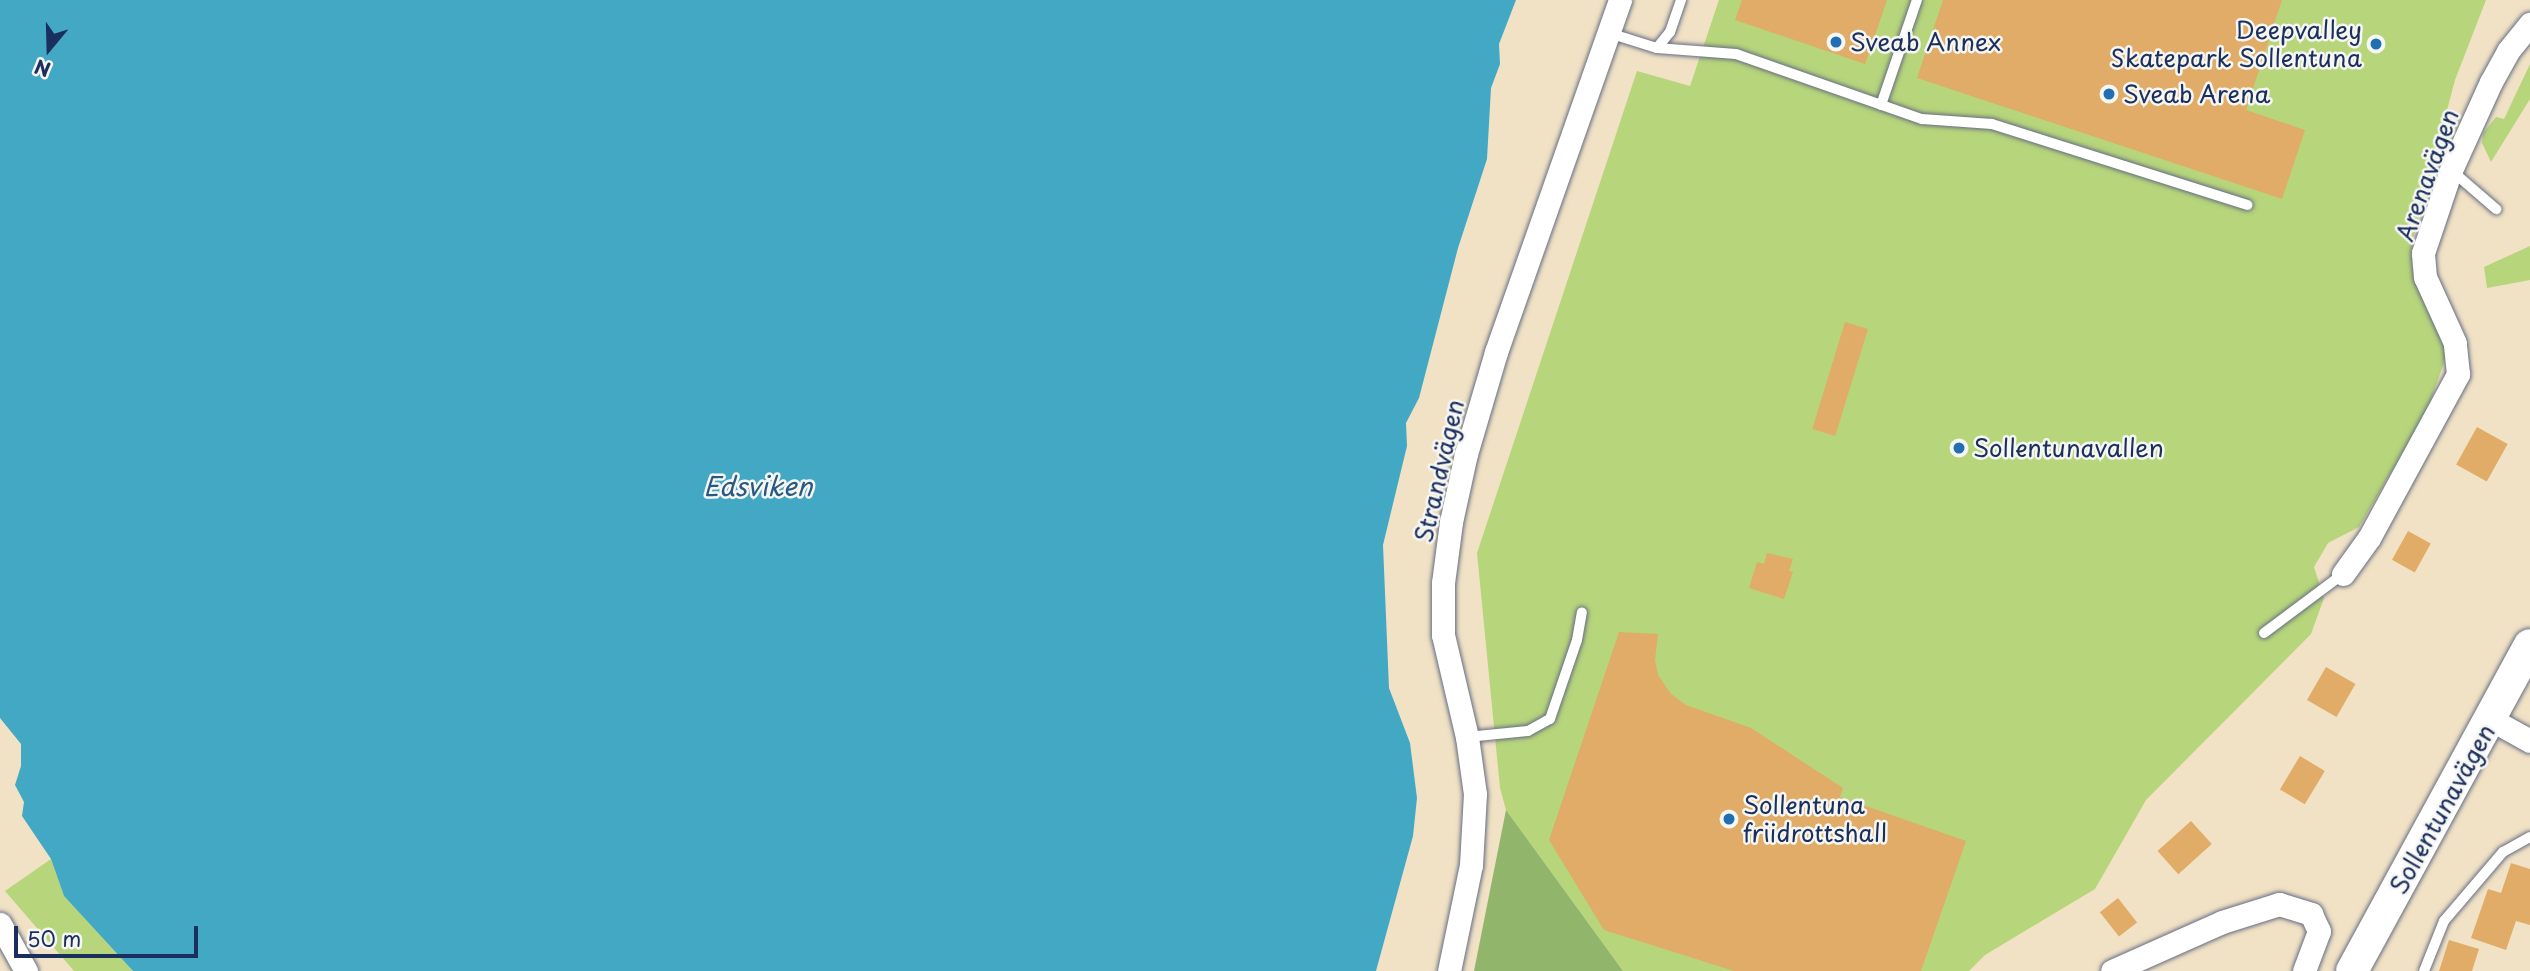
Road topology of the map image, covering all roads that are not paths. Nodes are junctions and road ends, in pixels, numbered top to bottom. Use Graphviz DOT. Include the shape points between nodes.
graph roads {
  1 [pos="1620,0"];
  2 [pos="1681,0"];
  3 [pos="1917,0"];
  4 [pos="2530,24"];
  5 [pos="1609,33"];
  6 [pos="1657,48"];
  7 [pos="1881,104"];
  8 [pos="2451,170"];
  9 [pos="2247,205"];
  10 [pos="2496,209"];
  11 [pos="2343,574"];
  12 [pos="1582,612"];
  13 [pos="2264,633"];
  14 [pos="2530,645"];
  15 [pos="2492,720"];
  16 [pos="1467,737"];
  17 [pos="2530,741"];
  18 [pos="2530,837"];
  19 [pos="0,924"];
  20 [pos="26,971"];
  21 [pos="1449,971"];
  22 [pos="2112,971"];
  23 [pos="2304,971"];
  24 [pos="2351,971"];
  25 [pos="2424,971"];
  1 -- 5 [label="street, Strandvägen"];
  2 -- 6 [label="lane" via="1671,32"];
  3 -- 7 [label="lane"];
  4 -- 8 [label="street, Arenavägen" via="2491,82"];
  5 -- 6 [label="lane"];
  5 -- 16 [label="street, Strandvägen" via="1496,352 1451,522 1443,583 1443,635"];
  6 -- 7 [label="lane" via="1736,54"];
  7 -- 9 [label="lane" via="1922,119 1992,124"];
  8 -- 10 [label="lane"];
  8 -- 11 [label="street, Arenavägen" via="2423,253 2425,278 2455,343 2458,374 2369,538"];
  11 -- 13 [label="lane"];
  12 -- 16 [label="lane" via="1550,719 1528,731"];
  14 -- 15 [label="street, Sollentunavägen"];
  15 -- 17 [label="street"];
  15 -- 24 [label="street, Sollentunavägen"];
  16 -- 21 [label="street, Strandvägen" via="1475,794 1471,865"];
  18 -- 25 [label="lane" via="2503,852 2444,920"];
  19 -- 20 [label="street"];
  22 -- 23 [label="street" via="2222,922 2280,904 2311,914 2319,931"];
}
